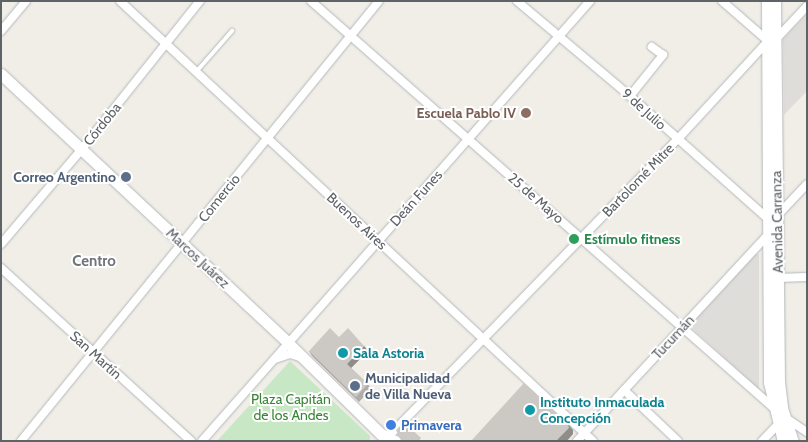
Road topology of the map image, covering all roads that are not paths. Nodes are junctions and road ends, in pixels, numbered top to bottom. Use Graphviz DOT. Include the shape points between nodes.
graph roads {
  1 [pos="26,1"];
  2 [pos="120,1"];
  3 [pos="200,1"];
  4 [pos="311,1"];
  5 [pos="379,1"];
  6 [pos="517,1"];
  7 [pos="590,1"];
  8 [pos="722,1"];
  9 [pos="767,1"];
  10 [pos="775,1"];
  11 [pos="807,6"];
  12 [pos="1,31"];
  13 [pos="232,31"];
  14 [pos="350,36"];
  15 [pos="558,37"];
  16 [pos="772,40"];
  17 [pos="166,44"];
  18 [pos="652,47"];
  19 [pos="196,72"];
  20 [pos="1,74"];
  21 [pos="630,96"];
  22 [pos="267,138"];
  23 [pos="469,140"];
  24 [pos="676,140"];
  25 [pos="81,150"];
  26 [pos="807,184"];
  27 [pos="772,218"];
  28 [pos="769,234"];
  29 [pos="582,238"];
  30 [pos="378,240"];
  31 [pos="182,243"];
  32 [pos="1,244"];
  33 [pos="1,268"];
  34 [pos="807,277"];
  35 [pos="777,278"];
  36 [pos="682,328"];
  37 [pos="485,339"];
  38 [pos="288,343"];
  39 [pos="93,352"];
  40 [pos="304,359"];
  41 [pos="272,360"];
  42 [pos="624,390"];
  43 [pos="774,409"];
  44 [pos="781,420"];
  45 [pos="584,432"];
  46 [pos="807,432"];
  47 [pos="389,440"];
  48 [pos="21,441"];
  49 [pos="191,441"];
  50 [pos="202,441"];
  51 [pos="577,441"];
  52 [pos="593,441"];
  53 [pos="678,441"];
  54 [pos="762,441"];
  55 [pos="783,441"];
  56 [pos="792,441"];
  1 -- 12 [label="street"];
  2 -- 17 [label="street, Buenos Aires"];
  3 -- 17 [label="street, Córdoba"];
  4 -- 14 [label="street, 25 de Mayo"];
  5 -- 14 [label="street, Comercio"];
  6 -- 15 [label="street, 9 de Julio"];
  7 -- 15 [label="street, Deán Funes"];
  8 -- 16 [label="street"];
  9 -- 16 [label="main road, Avenida Carranza"];
  10 -- 16 [label="main road, Avenida Carranza"];
  11 -- 16 [label="street, Bartolomé Mitre"];
  13 -- 19 [label="lane"];
  14 -- 22 [label="street, Comercio"];
  14 -- 23 [label="street, 25 de Mayo"];
  15 -- 21 [label="street, 9 de Julio"];
  15 -- 23 [label="street, Deán Funes"];
  16 -- 24 [label="street, Bartolomé Mitre"];
  16 -- 27 [label="main road, Avenida Carranza"];
  17 -- 19 [label="street, Buenos Aires"];
  17 -- 25 [label="street, Córdoba"];
  18 -- 21 [label="street" via="663,55"];
  19 -- 22 [label="street, Buenos Aires"];
  20 -- 25 [label="main road, Marcos Juárez"];
  21 -- 24 [label="street, 9 de Julio"];
  22 -- 30 [label="street, Buenos Aires"];
  22 -- 31 [label="street, Comercio"];
  23 -- 29 [label="street, 25 de Mayo"];
  23 -- 30 [label="street, Deán Funes"];
  24 -- 27 [label="street, 9 de Julio"];
  24 -- 29 [label="street, Bartolomé Mitre"];
  25 -- 31 [label="main road, Marcos Juárez"];
  25 -- 32 [label="street, Córdoba"];
  26 -- 27 [label="street"];
  27 -- 28 [label="main road, Avenida Carranza"];
  27 -- 35 [label="main road, Avenida Carranza"];
  28 -- 36 [label="street, Tucumán"];
  28 -- 43 [label="main road, Avenida Carranza" via="769,382"];
  29 -- 36 [label="street, 25 de Mayo"];
  29 -- 37 [label="street, Bartolomé Mitre"];
  30 -- 37 [label="street, Buenos Aires"];
  30 -- 38 [label="street, Deán Funes"];
  31 -- 38 [label="main road, Marcos Juárez"];
  31 -- 39 [label="street, Comercio"];
  33 -- 39 [label="street, San Martín"];
  34 -- 35 [label="street"];
  35 -- 44 [label="main road, Avenida Carranza"];
  36 -- 42 [label="street, Tucumán"];
  36 -- 43 [label="street, 25 de Mayo"];
  37 -- 45 [label="street, Buenos Aires"];
  37 -- 47 [label="street, Bartolomé Mitre"];
  38 -- 40 [label="main road, Marcos Juárez"];
  38 -- 41 [label="street, Deán Funes"];
  39 -- 48 [label="street, Comercio"];
  39 -- 49 [label="street, San Martín"];
  40 -- 41 [label="street" via="290,354"];
  40 -- 47 [label="main road, Marcos Juárez"];
  41 -- 50 [label="street, Deán Funes"];
  42 -- 45 [label="street, Tucumán"];
  42 -- 53 [label="street"];
  43 -- 44 [label="main road, Avenida Carranza"];
  44 -- 46 [label="street"];
  44 -- 54 [label="street"];
  44 -- 55 [label="main road, Avenida Carranza"];
  44 -- 56 [label="main road, Avenida Carranza"];
  45 -- 51 [label="street, Tucumán"];
  45 -- 52 [label="street, Buenos Aires"];
}
